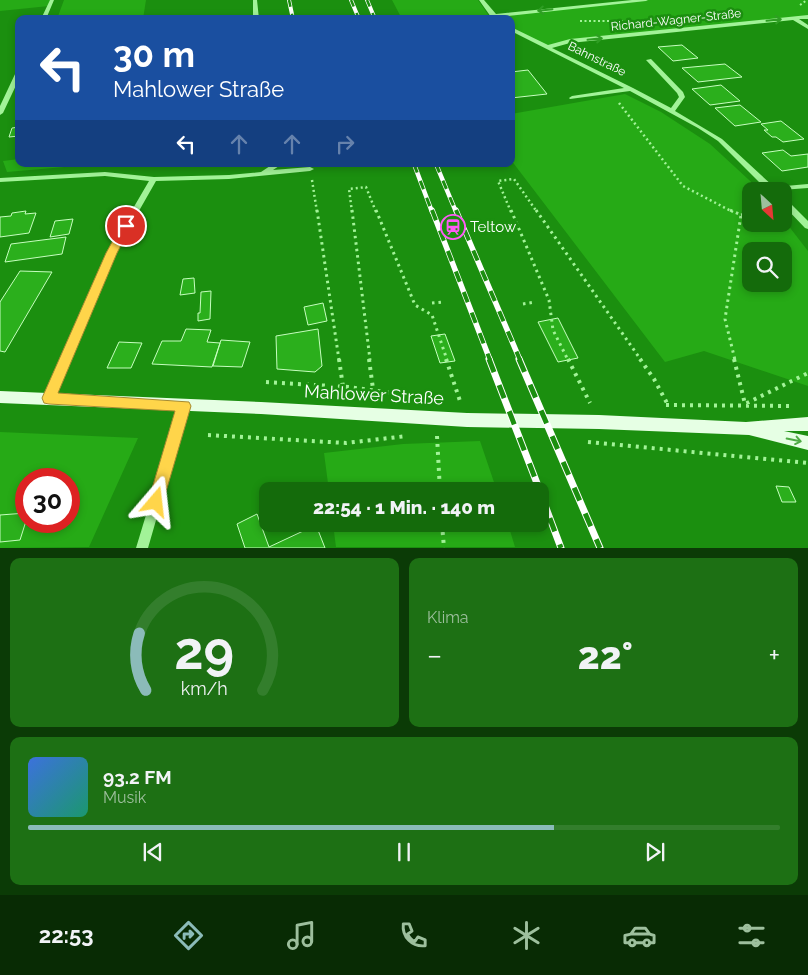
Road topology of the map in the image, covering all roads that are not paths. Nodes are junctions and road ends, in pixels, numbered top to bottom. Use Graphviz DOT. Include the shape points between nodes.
graph roads {
  1 [pos="52,0"];
  2 [pos="255,0"];
  3 [pos="481,0"];
  4 [pos="646,0"];
  5 [pos="45,15"];
  6 [pos="256,15"];
  7 [pos="493,15"];
  8 [pos="513,15"];
  9 [pos="808,17"];
  10 [pos="793,18"];
  11 [pos="808,27"];
  12 [pos="515,31"];
  13 [pos="548,47"];
  14 [pos="649,60"];
  15 [pos="15,81"];
  16 [pos="631,89"];
  17 [pos="572,98"];
  18 [pos="672,111"];
  19 [pos="0,113"];
  20 [pos="273,167"];
  21 [pos="310,169"];
  22 [pos="264,173"];
  23 [pos="154,179"];
  24 [pos="0,180"];
  25 [pos="763,182"];
  26 [pos="808,186"];
  27 [pos="792,188"];
  28 [pos="792,210"];
  29 [pos="808,226"];
  30 [pos="0,396"];
  31 [pos="49,398"];
  32 [pos="184,406"];
  33 [pos="808,424"];
  34 [pos="746,429"];
  35 [pos="808,442"];
  36 [pos="145,544"];
  1 -- 5 [label="street"];
  2 -- 6 [label="street"];
  3 -- 7 [label="street"];
  4 -- 8 [label="street, Richard-Wagner-Straße, one-way"];
  9 -- 10 [label="street, Richard-Wagner-Straße"];
  10 -- 11 [label="street"];
  13 -- 10 [label="street, Richard-Wagner-Straße, one-way" via="570,41"];
  12 -- 13 [label="street, Bahnstraße"];
  13 -- 16 [label="street, Bahnstraße"];
  14 -- 18 [label="street, Bahnstraße" via="680,92 682,97"];
  15 -- 19 [label="street"];
  16 -- 17 [label="street"];
  16 -- 18 [label="street, Bahnstraße"];
  18 -- 25 [label="street, Bahnstraße" via="720,140"];
  20 -- 22 [label="street"];
  21 -- 22 [label="street"];
  22 -- 23 [label="street"];
  23 -- 24 [label="street" via="105,174"];
  23 -- 31 [label="street" via="111,253"];
  26 -- 27 [label="street"];
  28 -- 29 [label="street"];
  30 -- 31 [label="main road, Mahlower Straße"];
  31 -- 32 [label="main road, Mahlower Straße"];
  32 -- 34 [label="main road, Mahlower Straße"];
  32 -- 36 [label="street"];
  33 -- 34 [label="main road, Mahlower Straße"];
  34 -- 35 [label="main road, Mahlower Straße, one-way"];
}
